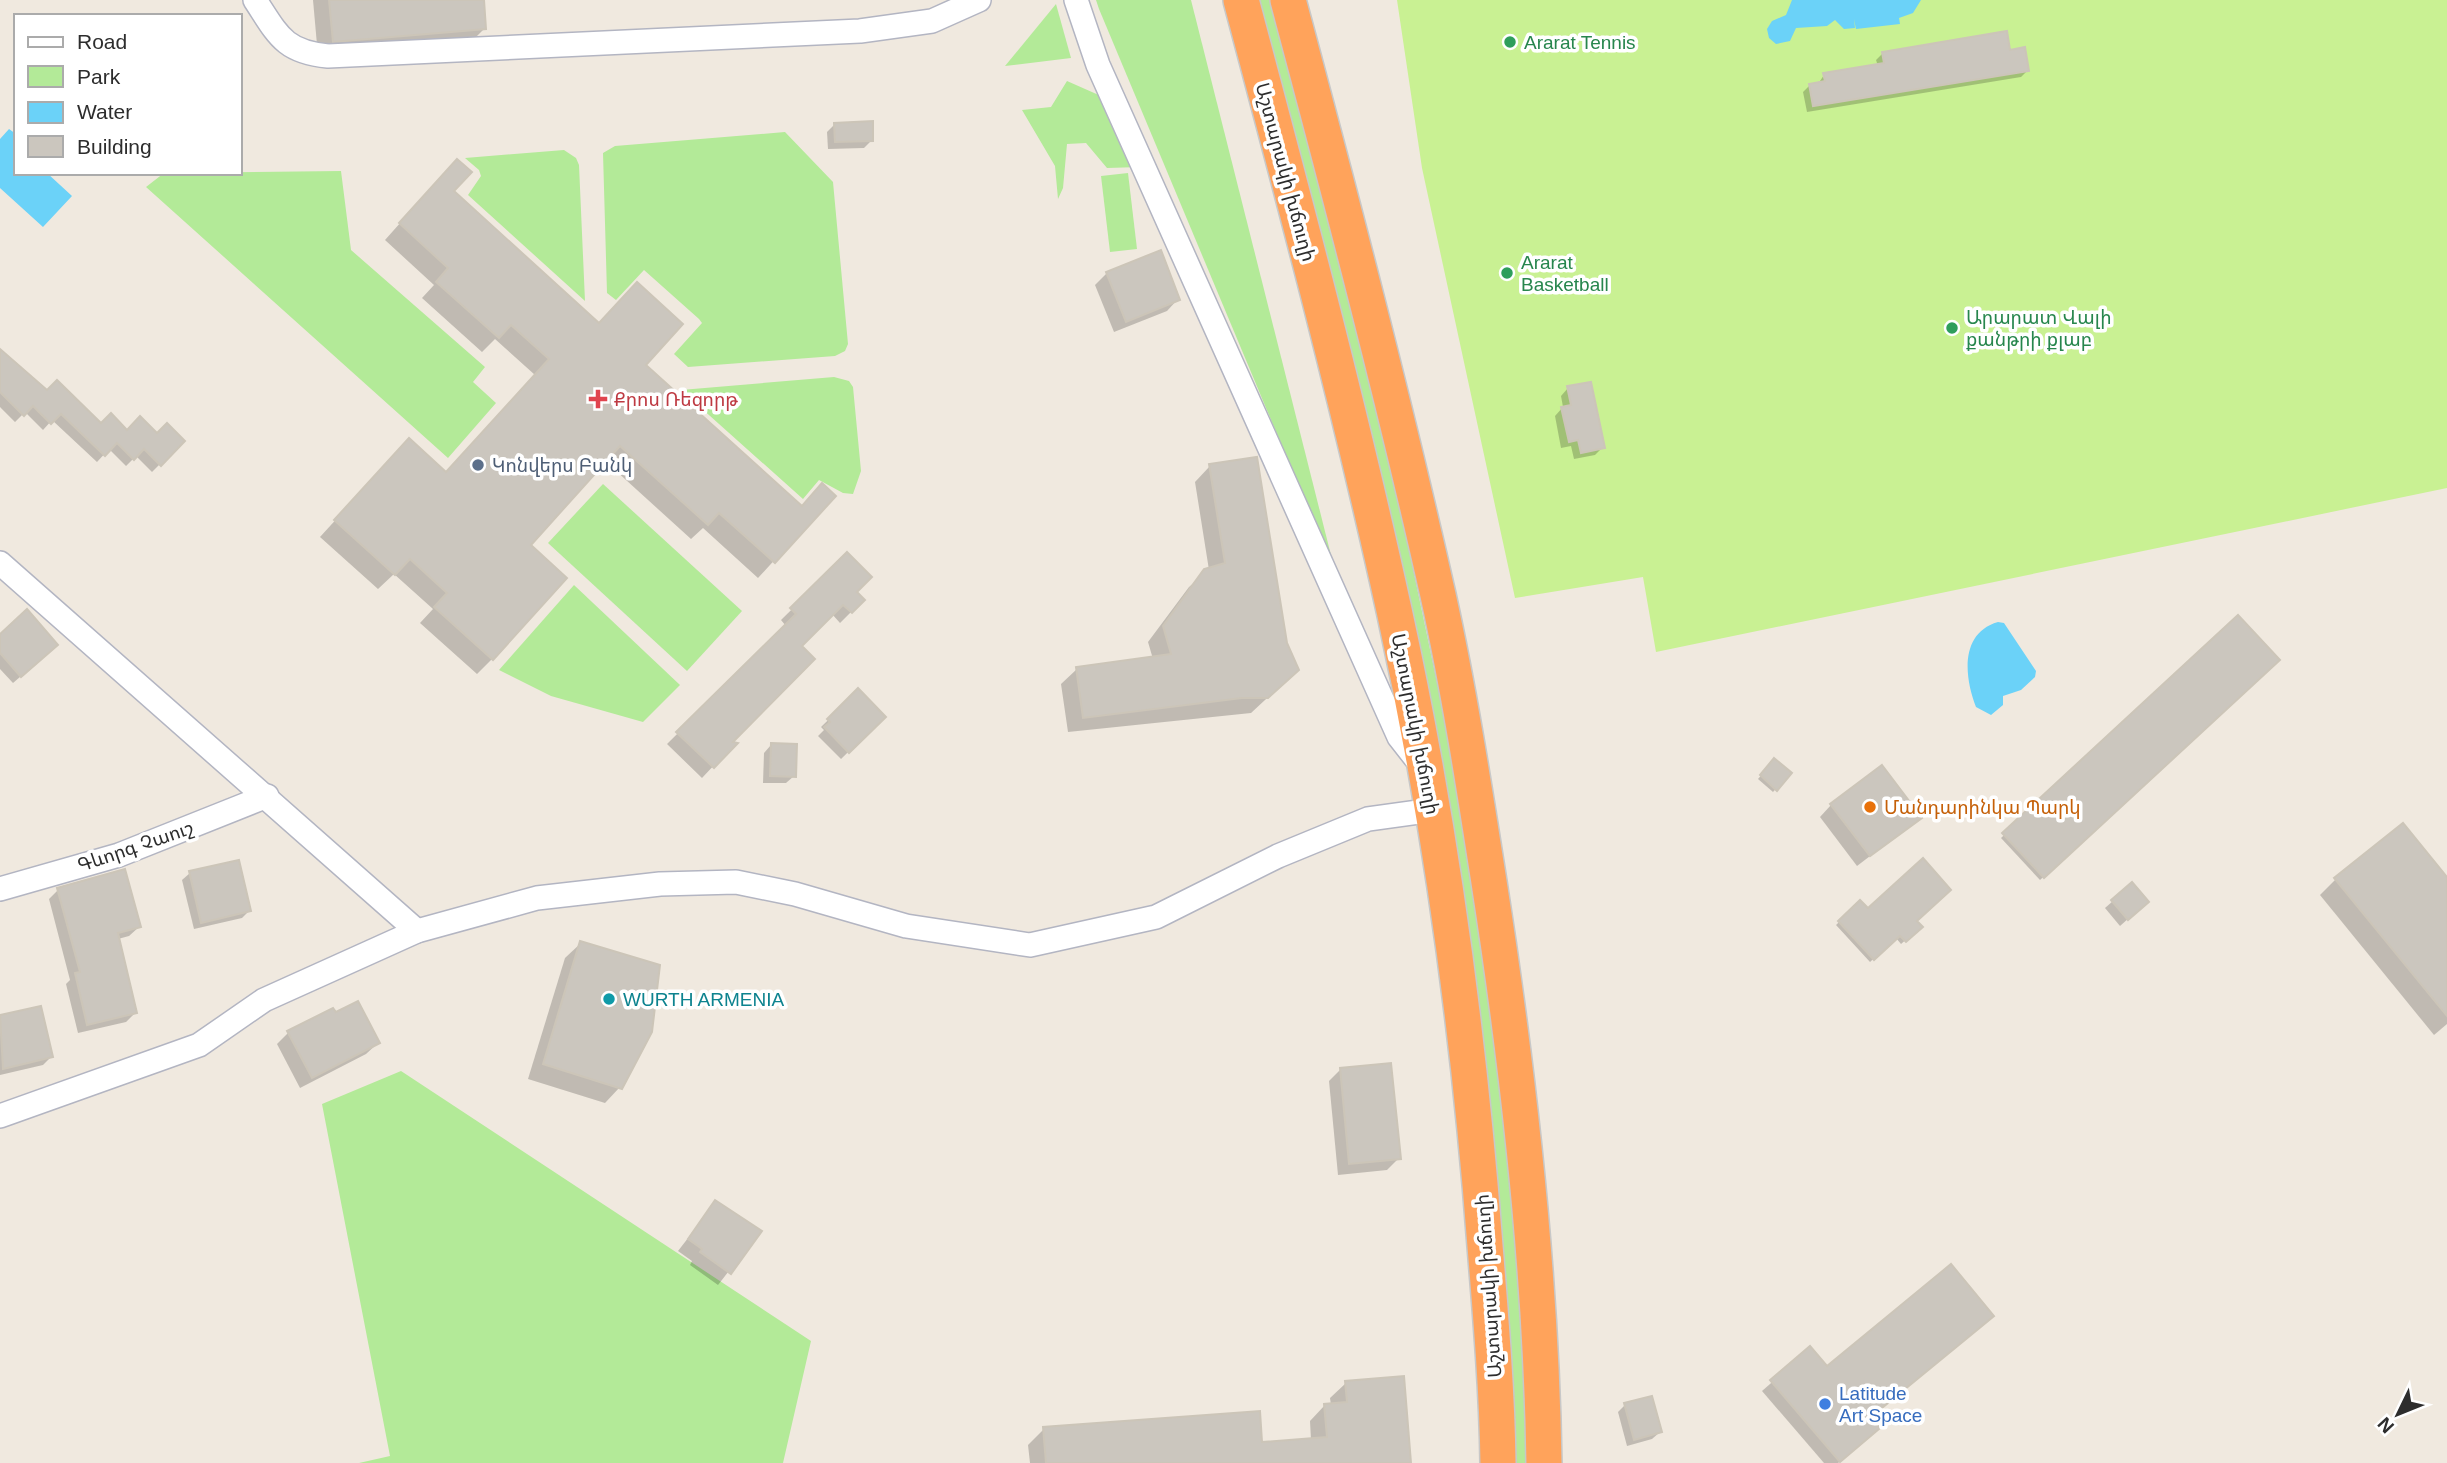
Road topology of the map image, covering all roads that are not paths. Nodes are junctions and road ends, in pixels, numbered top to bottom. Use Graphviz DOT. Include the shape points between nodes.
graph roads {
  1 [pos="255,0"];
  2 [pos="979,0"];
  3 [pos="1076,0"];
  4 [pos="1241,0"];
  5 [pos="1288,0"];
  6 [pos="0,563"];
  7 [pos="1424,768"];
  8 [pos="268,796"];
  9 [pos="1433,810"];
  10 [pos="0,889"];
  11 [pos="417,931"];
  12 [pos="0,1116"];
  13 [pos="1498,1463"];
  14 [pos="1544,1463"];
  1 -- 2 [label="street" via="281,39 301,53 328,56 860,31 932,22"];
  3 -- 7 [label="street" via="1098,65 1337,602 1399,737"];
  4 -- 7 [label="highway, Աշտարակի խճուղի" via="1388,584"];
  5 -- 14 [label="highway" via="1351,234 1438,597 1476,797 1527,1166"];
  6 -- 8 [label="street"];
  7 -- 9 [label="highway, Աշտարակի խճուղի"];
  8 -- 10 [label="street, Գևորգ Չաուշ" via="119,855"];
  8 -- 11 [label="street"];
  9 -- 11 [label="street" via="1368,818 1278,856 1156,917 1030,945 906,926 736,882 660,884 537,898"];
  9 -- 13 [label="highway, Աշտարակի խճուղի" via="1477,1141"];
  11 -- 12 [label="street" via="264,1000 199,1045"];
}
